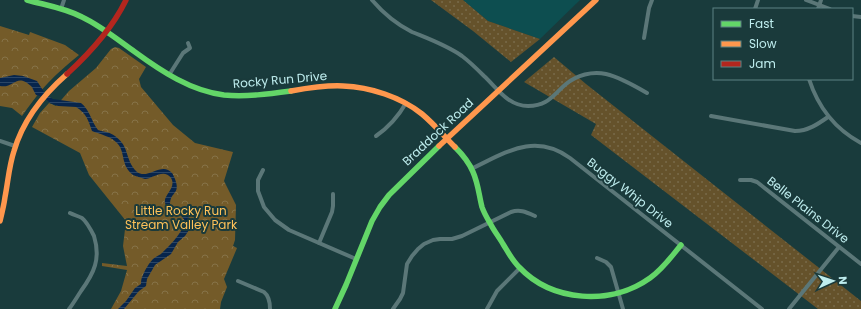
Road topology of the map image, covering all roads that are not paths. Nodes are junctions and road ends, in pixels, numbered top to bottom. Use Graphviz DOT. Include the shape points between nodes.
graph roads {
  1 [pos="27,0"];
  2 [pos="64,0"];
  3 [pos="126,0"];
  4 [pos="372,0"];
  5 [pos="596,0"];
  6 [pos="652,0"];
  7 [pos="806,0"];
  8 [pos="821,0"];
  9 [pos="818,7"];
  10 [pos="61,9"];
  11 [pos="107,32"];
  12 [pos="644,38"];
  13 [pos="188,43"];
  14 [pos="169,75"];
  15 [pos="809,80"];
  16 [pos="499,91"];
  17 [pos="647,93"];
  18 [pos="406,103"];
  19 [pos="711,116"];
  20 [pos="828,117"];
  21 [pos="376,136"];
  22 [pos="447,139"];
  23 [pos="0,141"];
  24 [pos="861,142"];
  25 [pos="16,146"];
  26 [pos="471,169"];
  27 [pos="263,170"];
  28 [pos="740,180"];
  29 [pos="332,194"];
  30 [pos="2,203"];
  31 [pos="70,213"];
  32 [pos="535,216"];
  33 [pos="0,221"];
  34 [pos="490,222"];
  35 [pos="318,243"];
  36 [pos="681,245"];
  37 [pos="839,247"];
  38 [pos="597,258"];
  39 [pos="356,259"];
  40 [pos="861,264"];
  41 [pos="520,268"];
  42 [pos="238,281"];
  43 [pos="619,293"];
  44 [pos="68,309"];
  45 [pos="270,309"];
  46 [pos="335,309"];
  47 [pos="393,309"];
  48 [pos="487,309"];
  49 [pos="623,309"];
  50 [pos="762,309"];
  51 [pos="789,309"];
  1 -- 10 [label="street, Rocky Run Drive"];
  2 -- 10 [label="street"];
  3 -- 11 [label="street"];
  4 -- 16 [label="street" via="399,24 461,56"];
  5 -- 16 [label="street, Braddock Road"];
  6 -- 12 [label="street"];
  7 -- 9 [label="street"];
  8 -- 9 [label="street"];
  10 -- 11 [label="street, Rocky Run Drive" via="81,16"];
  11 -- 14 [label="street, Rocky Run Drive"];
  11 -- 25 [label="street" via="86,57 49,90 28,120"];
  13 -- 14 [label="street" via="190,48 183,53"];
  14 -- 18 [label="street, Rocky Run Drive" via="196,88 227,95 248,96 336,86 364,89"];
  15 -- 20 [label="street" via="814,94"];
  16 -- 17 [label="street" via="512,102 533,106 551,99 574,78 596,73 614,76"];
  16 -- 22 [label="street, Braddock Road"];
  18 -- 21 [label="street" via="387,128"];
  18 -- 22 [label="street, Rocky Run Drive" via="427,118"];
  19 -- 20 [label="street" via="795,131 810,128"];
  20 -- 24 [label="street" via="845,133"];
  22 -- 26 [label="street, Rocky Run Drive"];
  22 -- 39 [label="street, Braddock Road" via="385,200 372,221"];
  23 -- 25 [label="street"];
  25 -- 30 [label="street"];
  26 -- 34 [label="street, Rocky Run Drive"];
  26 -- 36 [label="street, Buggy Whip Drive" via="518,147 535,145 562,152"];
  27 -- 35 [label="street" via="257,189 267,211 284,228"];
  28 -- 37 [label="street, Belle Plains Drive" via="757,182"];
  29 -- 35 [label="street" via="332,212"];
  30 -- 33 [label="street"];
  31 -- 44 [label="street" via="81,218 92,232 97,255 91,276"];
  32 -- 34 [label="street" via="515,210"];
  34 -- 41 [label="street, Rocky Run Drive"];
  34 -- 47 [label="street" via="462,236 433,240 418,249 408,264 403,293"];
  35 -- 39 [label="street"];
  36 -- 43 [label="street, Rocky Run Drive" via="652,277"];
  36 -- 50 [label="street, Buggy Whip Drive"];
  37 -- 40 [label="street, Belle Plains Drive"];
  37 -- 51 [label="street"];
  38 -- 43 [label="street" via="611,268"];
  39 -- 46 [label="street, Braddock Road"];
  41 -- 43 [label="street, Rocky Run Drive" via="541,283 567,294 596,297"];
  41 -- 48 [label="street" via="497,291"];
  42 -- 45 [label="street" via="264,292"];
  43 -- 49 [label="street"];
}
